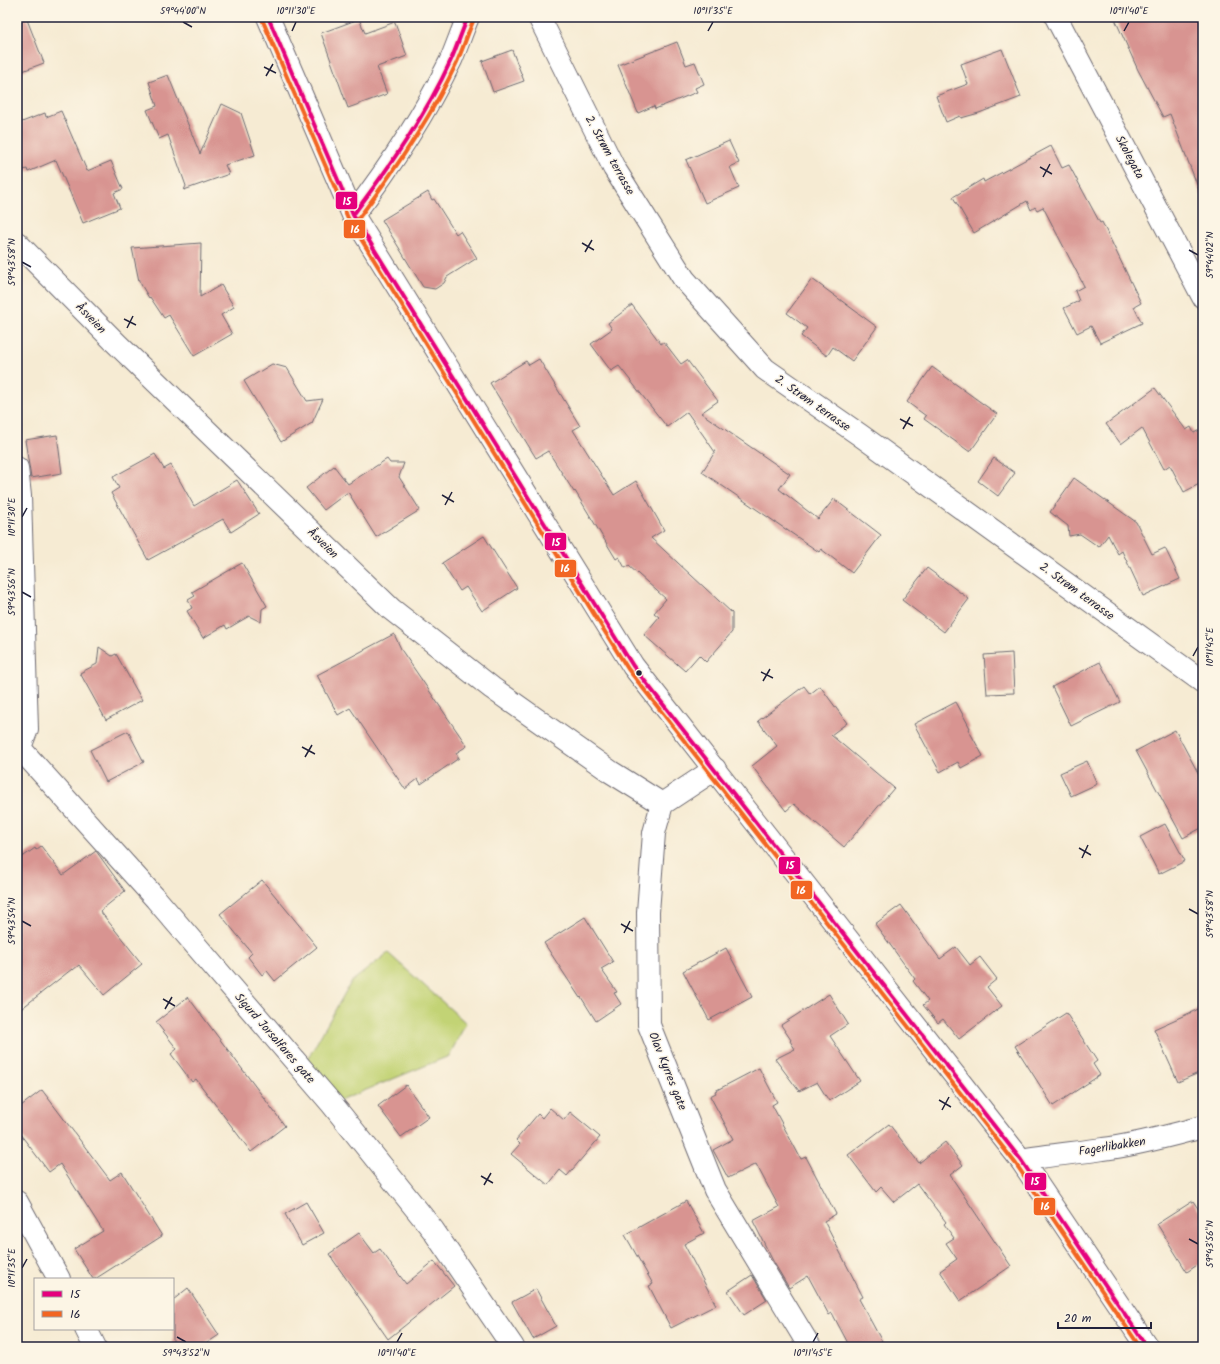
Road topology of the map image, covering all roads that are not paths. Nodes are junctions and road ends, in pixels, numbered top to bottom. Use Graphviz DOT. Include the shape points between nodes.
graph roads {
  1 [pos="268,17"];
  2 [pos="468,17"];
  3 [pos="539,17"];
  4 [pos="1056,17"];
  5 [pos="353,215"];
  6 [pos="17,243"];
  7 [pos="1203,297"];
  8 [pos="17,468"];
  9 [pos="1203,682"];
  10 [pos="18,750"];
  11 [pos="714,769"];
  12 [pos="662,804"];
  13 [pos="1203,1127"];
  14 [pos="1021,1160"];
  15 [pos="17,1202"];
  16 [pos="58,1278"];
  17 [pos="86,1330"];
  18 [pos="95,1347"];
  19 [pos="513,1347"];
  20 [pos="810,1347"];
  21 [pos="1147,1347"];
  1 -- 5 [label="street"];
  2 -- 5 [label="street" via="451,59 428,102 404,143"];
  3 -- 9 [label="street, 2. Strøm terrasse" via="614,168 684,279 765,369"];
  4 -- 7 [label="street, Skolegata"];
  5 -- 11 [label="street" via="633,666"];
  6 -- 12 [label="street, Åsveien" via="117,344 391,609 492,688 611,772"];
  8 -- 10 [label="street" via="27,729"];
  10 -- 19 [label="street, Sigurd Jorsalfares gate" via="156,899 332,1104 433,1230"];
  11 -- 12 [label="street"];
  11 -- 14 [label="street"];
  12 -- 20 [label="street, Olav Kyrres gate" via="654,833 648,912 649,1025 715,1190"];
  13 -- 14 [label="street, Fagerlibakken" via="1105,1149"];
  14 -- 21 [label="street"];
  15 -- 16 [label="street"];
  17 -- 18 [label="street"];
}
